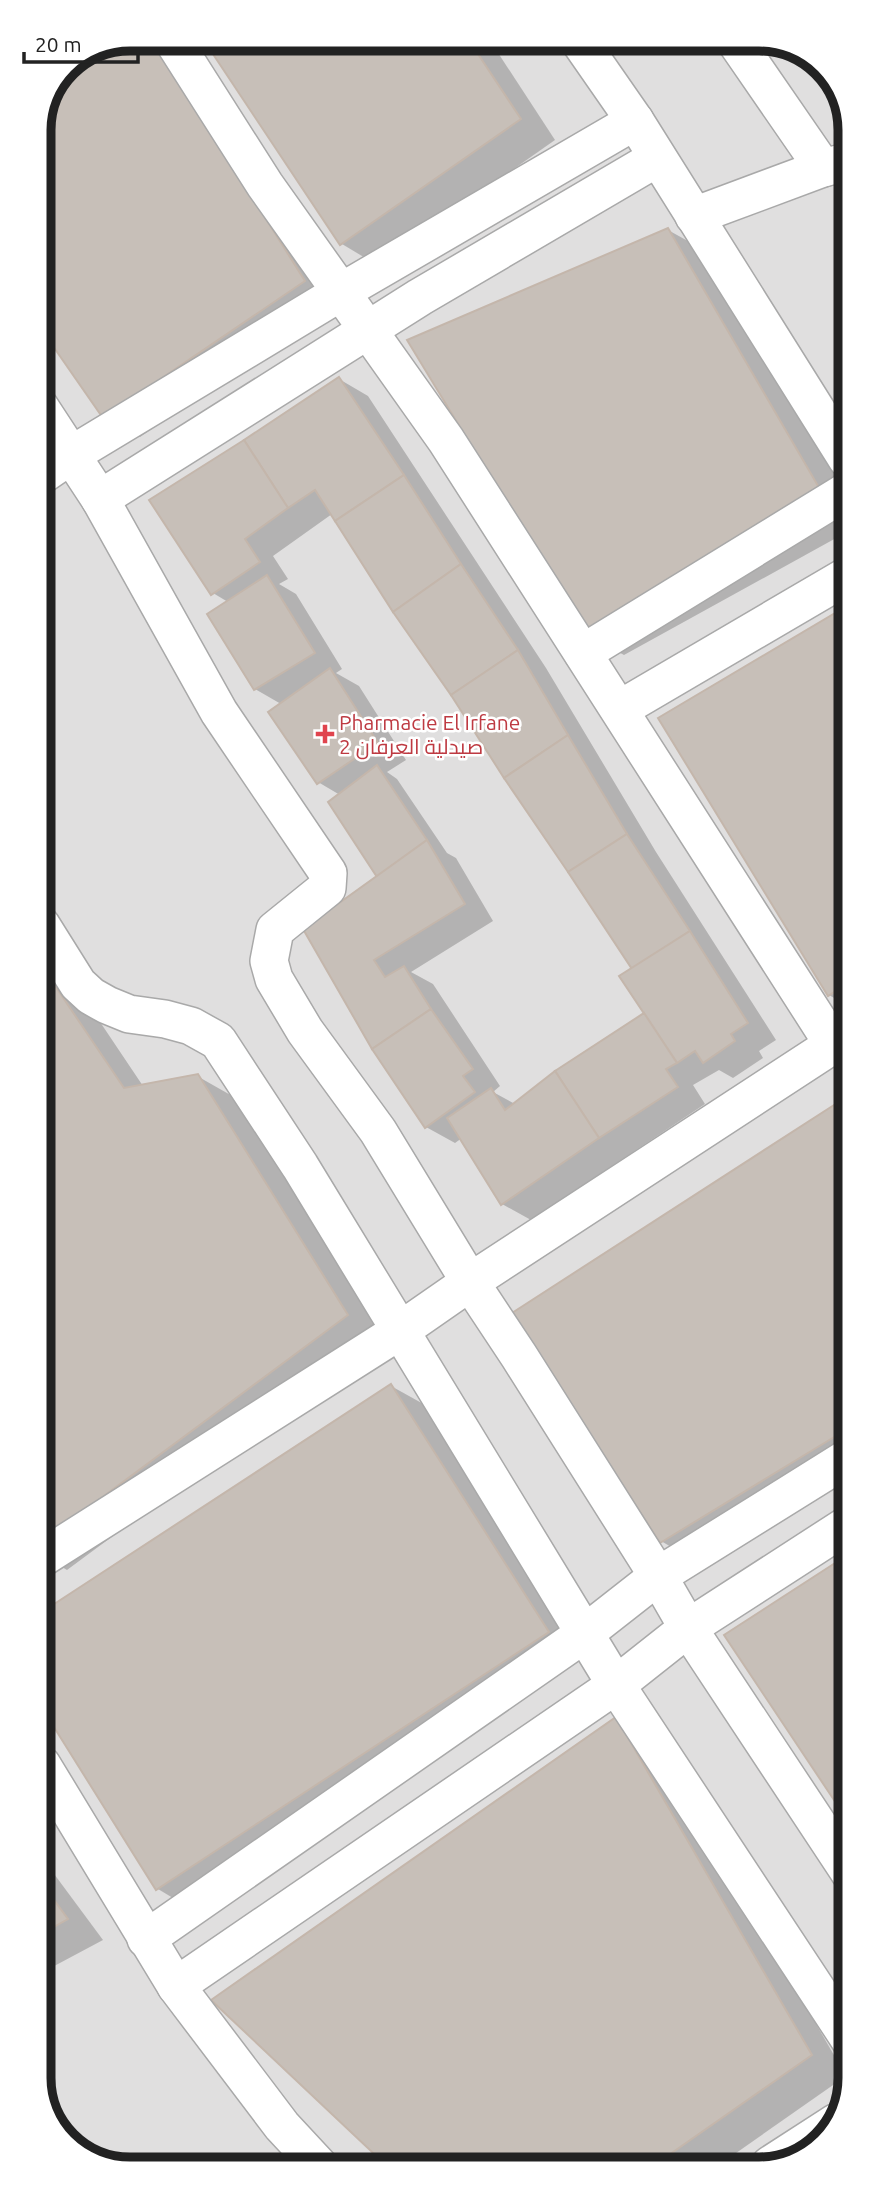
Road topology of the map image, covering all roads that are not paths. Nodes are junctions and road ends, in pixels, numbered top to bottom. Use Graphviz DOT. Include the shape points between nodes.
graph roads {
  1 [pos="180,51"];
  2 [pos="586,51"];
  3 [pos="744,51"];
  4 [pos="635,121"];
  5 [pos="657,158"];
  6 [pos="834,165"];
  7 [pos="694,216"];
  8 [pos="341,292"];
  9 [pos="370,331"];
  10 [pos="51,424"];
  11 [pos="838,445"];
  12 [pos="71,455"];
  13 [pos="51,469"];
  14 [pos="838,497"];
  15 [pos="100,499"];
  16 [pos="838,581"];
  17 [pos="583,653"];
  18 [pos="620,709"];
  19 [pos="51,942"];
  20 [pos="838,1036"];
  21 [pos="838,1042"];
  22 [pos="470,1282"];
  23 [pos="401,1330"];
  24 [pos="838,1464"];
  25 [pos="838,1531"];
  26 [pos="51,1552"];
  27 [pos="658,1576"];
  28 [pos="688,1628"];
  29 [pos="584,1634"];
  30 [pos="616,1685"];
  31 [pos="51,1780"];
  32 [pos="838,1855"];
  33 [pos="146,1939"];
  34 [pos="176,1986"];
  35 [pos="838,2022"];
  36 [pos="311,2157"];
  1 -- 8 [label="street" via="265,185"];
  2 -- 4 [label="street"];
  3 -- 6 [label="street"];
  4 -- 5 [label="street"];
  4 -- 8 [label="street"];
  5 -- 7 [label="street"];
  5 -- 9 [label="street"];
  6 -- 7 [label="street"];
  7 -- 11 [label="street"];
  8 -- 9 [label="street"];
  8 -- 12 [label="street"];
  9 -- 15 [label="street"];
  9 -- 17 [label="street"];
  10 -- 12 [label="street"];
  12 -- 13 [label="street"];
  12 -- 15 [label="street"];
  14 -- 17 [label="street"];
  15 -- 22 [label="street" via="219,712 328,873 327,888 275,930 269,961 274,979 305,1031 378,1131"];
  16 -- 18 [label="street"];
  17 -- 18 [label="street"];
  18 -- 20 [label="street"];
  19 -- 23 [label="street" via="91,996 128,1014 191,1026 218,1041"];
  21 -- 22 [label="street"];
  22 -- 23 [label="street"];
  22 -- 27 [label="street"];
  23 -- 26 [label="street"];
  23 -- 29 [label="street"];
  24 -- 27 [label="street"];
  25 -- 28 [label="street"];
  27 -- 28 [label="street"];
  27 -- 29 [label="street"];
  28 -- 30 [label="street"];
  28 -- 32 [label="street"];
  29 -- 30 [label="street"];
  29 -- 33 [label="street"];
  30 -- 34 [label="street"];
  30 -- 35 [label="street"];
  31 -- 33 [label="street"];
  33 -- 34 [label="street"];
  34 -- 36 [label="street"];
}
